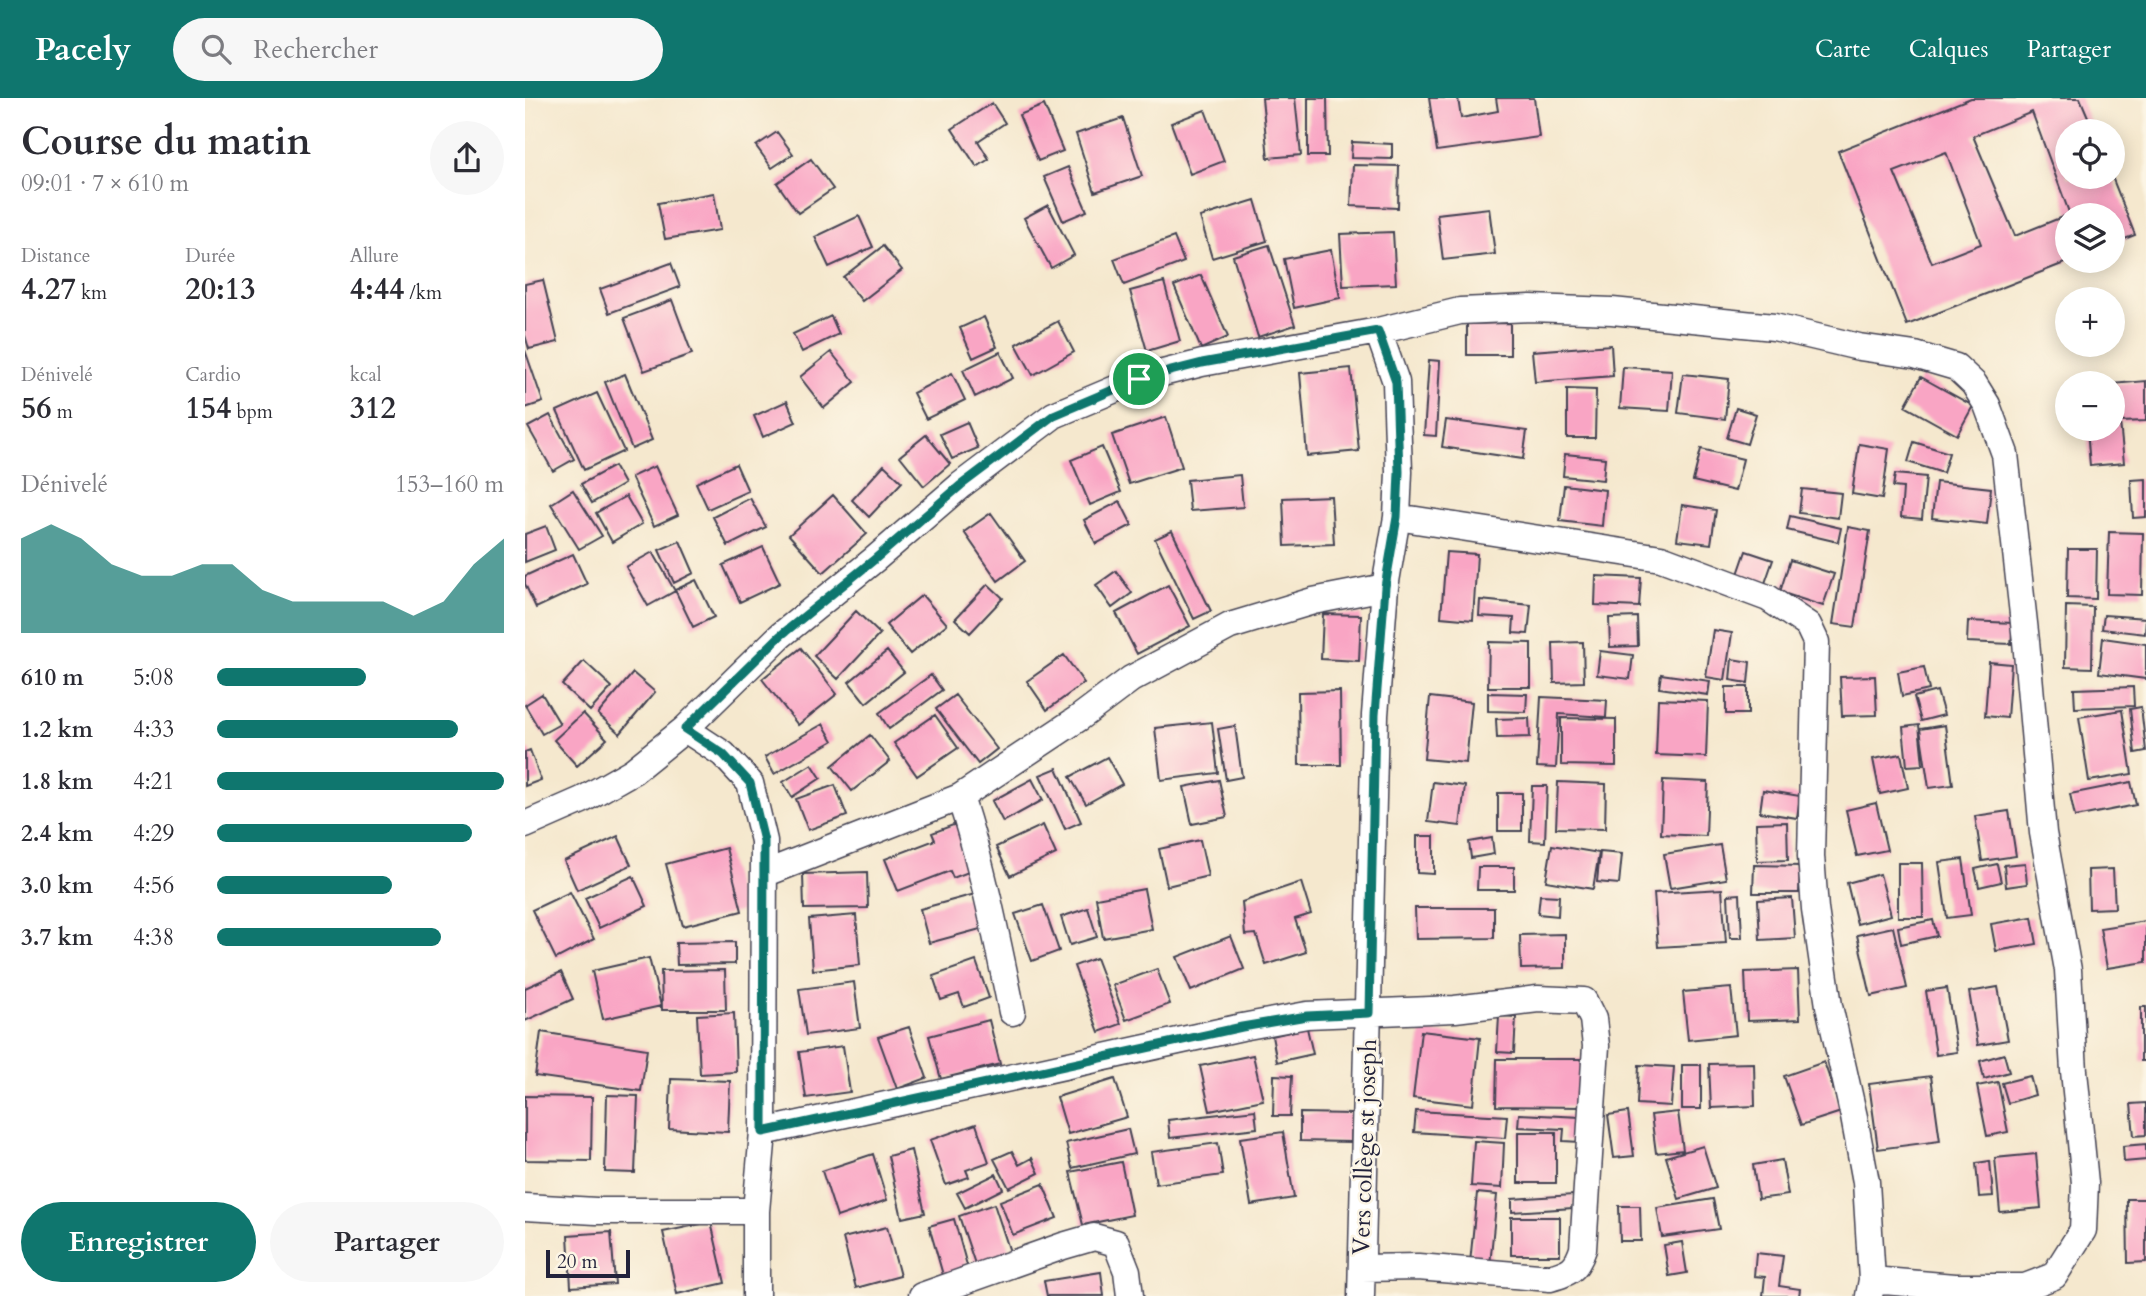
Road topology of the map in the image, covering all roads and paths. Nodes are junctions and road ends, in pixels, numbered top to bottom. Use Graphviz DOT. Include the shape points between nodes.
graph roads {
  1 [pos="1378,331"];
  2 [pos="1397,517"];
  3 [pos="1385,587"];
  4 [pos="685,729"];
  5 [pos="960,797"];
  6 [pos="525,825"];
  7 [pos="764,874"];
  8 [pos="1012,1012"];
  9 [pos="1369,1013"];
  10 [pos="763,1132"];
  11 [pos="525,1207"];
  12 [pos="756,1212"];
  13 [pos="1362,1268"];
  14 [pos="1870,1288"];
  15 [pos="756,1296"];
  16 [pos="922,1296"];
  17 [pos="1130,1296"];
  18 [pos="1361,1296"];
  1 -- 2 [label="street, Vers collège st joseph" via="1396,382"];
  1 -- 4 [label="street" via="1139,379 1054,415 961,485 780,636"];
  1 -- 14 [label="street" via="1460,311 1531,308 1774,327 1956,367 1987,405 2005,454 2043,833 2068,970 2085,1183 2083,1230 2054,1276 2025,1287"];
  2 -- 3 [label="street, Vers collège st joseph"];
  2 -- 14 [label="street" via="1661,558 1768,598 1808,625 1816,642 1811,856 1815,909 1829,1006 1865,1182"];
  3 -- 5 [label="street" via="1313,601 1230,626 1131,679"];
  3 -- 9 [label="street, Vers collège st joseph" via="1375,715"];
  4 -- 6 [label="street" via="633,771"];
  4 -- 7 [label="street" via="723,754 750,783 764,841"];
  5 -- 7 [label="street"];
  5 -- 8 [label="street" via="992,914"];
  7 -- 10 [label="street"];
  9 -- 10 [label="street" via="1307,1016 1242,1027"];
  9 -- 13 [label="street, Vers collège st joseph"];
  9 -- 13 [label="street" via="1538,999 1584,1001 1593,1019 1596,1046 1583,1249 1577,1265 1550,1278 1418,1266"];
  10 -- 12 [label="street"];
  11 -- 12 [label="street"];
  12 -- 15 [label="street"];
  13 -- 18 [label="street, Vers collège st joseph"];
  16 -- 17 [label="street" via="1094,1237 1116,1242"];
}
